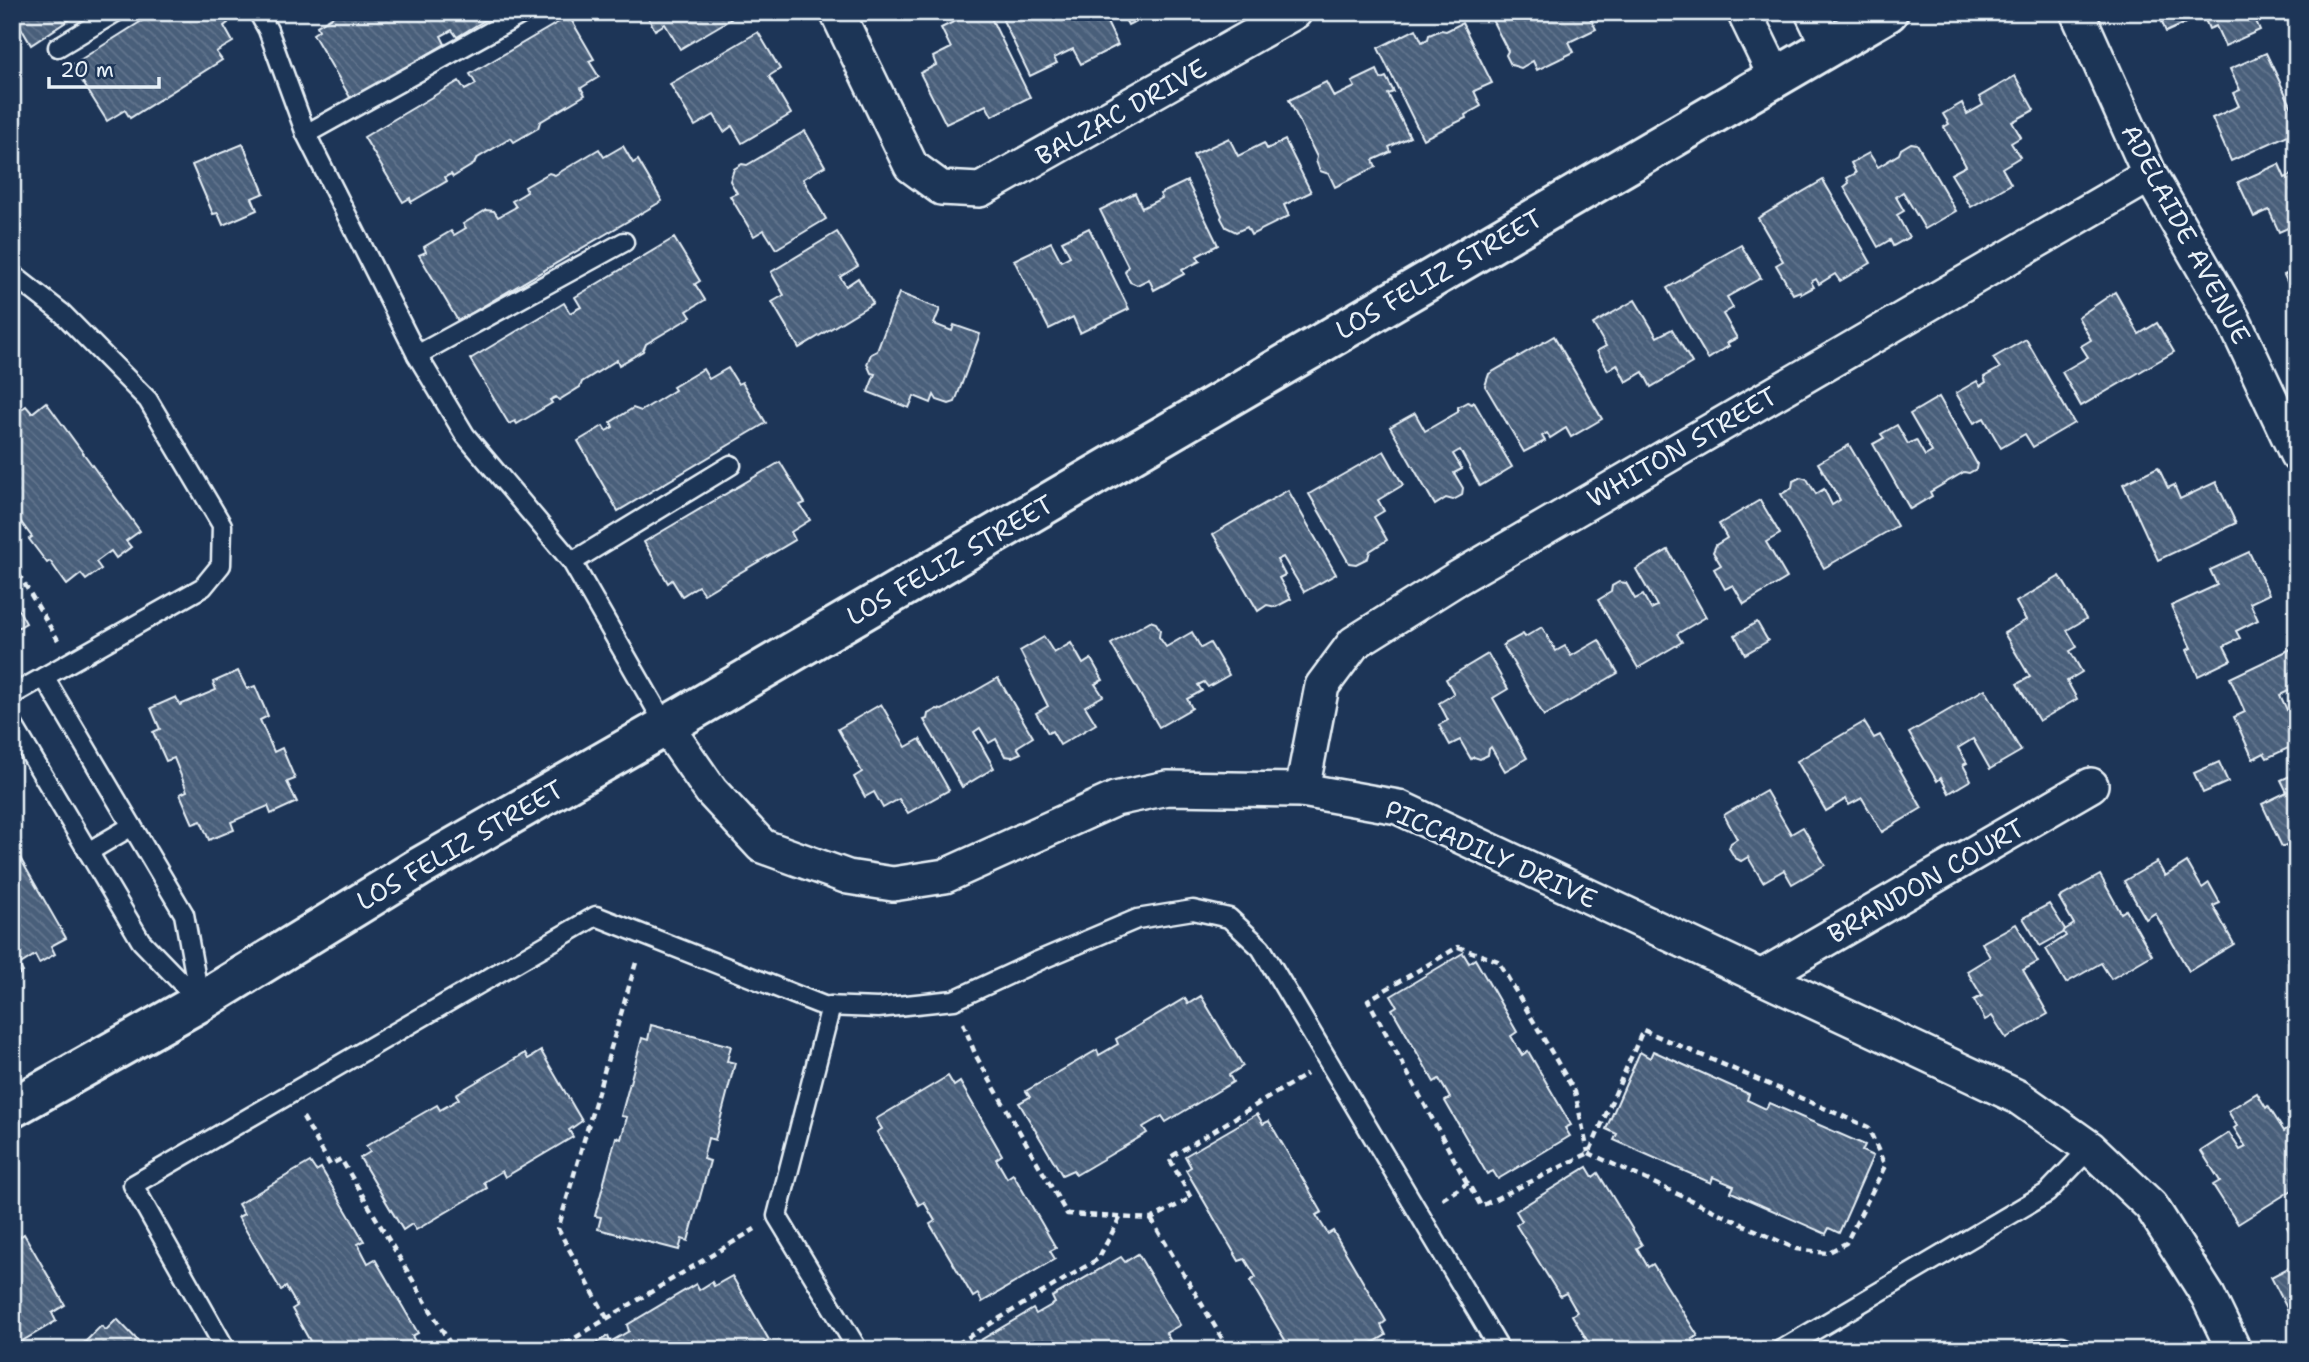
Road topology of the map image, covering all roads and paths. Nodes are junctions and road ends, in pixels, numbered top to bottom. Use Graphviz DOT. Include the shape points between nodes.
graph roads {
  1 [pos="116,12"];
  2 [pos="258,12"];
  3 [pos="837,12"];
  4 [pos="1294,12"];
  5 [pos="1744,12"];
  6 [pos="1812,12"];
  7 [pos="1888,12"];
  8 [pos="2077,12"];
  9 [pos="522,14"];
  10 [pos="58,47"];
  11 [pos="1829,47"];
  12 [pos="1776,78"];
  13 [pos="306,134"];
  14 [pos="2150,175"];
  15 [pos="624,242"];
  16 [pos="12,274"];
  17 [pos="417,355"];
  18 [pos="2297,455"];
  19 [pos="731,465"];
  20 [pos="572,562"];
  21 [pos="12,563"];
  22 [pos="71,662"];
  23 [pos="44,677"];
  24 [pos="12,695"];
  25 [pos="12,723"];
  26 [pos="666,726"];
  27 [pos="2091,785"];
  28 [pos="1302,790"];
  29 [pos="132,826"];
  30 [pos="88,852"];
  31 [pos="644,935"];
  32 [pos="1761,977"];
  33 [pos="954,1000"];
  34 [pos="200,1002"];
  35 [pos="831,1006"];
  36 [pos="1328,1061"];
  37 [pos="289,1094"];
  38 [pos="12,1108"];
  39 [pos="2090,1148"];
  40 [pos="1589,1153"];
  41 [pos="1468,1183"];
  42 [pos="1419,1214"];
  43 [pos="777,1216"];
  44 [pos="1120,1218"];
  45 [pos="1151,1219"];
  46 [pos="607,1318"];
  47 [pos="226,1350"];
  48 [pos="454,1350"];
  49 [pos="555,1350"];
  50 [pos="858,1350"];
  51 [pos="947,1350"];
  52 [pos="1207,1350"];
  53 [pos="1401,1350"];
  54 [pos="1419,1350"];
  55 [pos="1500,1350"];
  56 [pos="1781,1350"];
  57 [pos="2032,1350"];
  58 [pos="2071,1350"];
  59 [pos="2234,1350"];
  1 -- 10 [label="lane"];
  2 -- 13 [label="lane"];
  3 -- 4 [label="street, BALZAC DRIVE" via="911,166 941,188 980,190"];
  5 -- 12 [label="street"];
  6 -- 11 [label="street"];
  7 -- 11 [label="street, LOS FELIZ STREET"];
  8 -- 14 [label="street, ADELAIDE AVENUE"];
  9 -- 13 [label="lane"];
  11 -- 12 [label="street, LOS FELIZ STREET"];
  12 -- 26 [label="street, LOS FELIZ STREET"];
  13 -- 17 [label="lane"];
  14 -- 18 [label="street, ADELAIDE AVENUE" via="2234,321"];
  14 -- 28 [label="street, WHITON STREET" via="1354,643 1322,686"];
  15 -- 17 [label="lane"];
  16 -- 22 [label="lane" via="62,313 148,400 222,525 221,565 204,587"];
  17 -- 20 [label="lane" via="465,435"];
  19 -- 20 [label="lane"];
  20 -- 26 [label="lane"];
  21 -- 22 [label="path"];
  22 -- 23 [label="lane"];
  23 -- 24 [label="lane"];
  23 -- 29 [label="lane"];
  25 -- 30 [label="lane"];
  26 -- 28 [label="street, PICCADILY DRIVE" via="711,791 762,846 848,877 893,884 945,876 1115,799 1167,788"];
  26 -- 34 [label="street, LOS FELIZ STREET" via="418,868"];
  27 -- 32 [label="street, BRANDON COURT"];
  28 -- 32 [label="street, PICCADILY DRIVE" via="1398,807"];
  29 -- 30 [label="lane"];
  29 -- 34 [label="lane" via="184,915"];
  30 -- 34 [label="lane" via="141,942"];
  31 -- 35 [label="lane"];
  31 -- 37 [label="lane" via="596,916"];
  31 -- 46 [label="path" via="558,1230"];
  32 -- 39 [label="street, PICCADILY DRIVE" via="2018,1097"];
  33 -- 35 [label="lane" via="878,1008"];
  33 -- 36 [label="lane" via="1137,919 1194,910 1229,918 1261,947"];
  33 -- 44 [label="path" via="976,1056 1068,1214"];
  34 -- 38 [label="street, LOS FELIZ STREET"];
  35 -- 43 [label="lane"];
  36 -- 42 [label="lane"];
  36 -- 45 [label="path" via="1168,1158 1191,1198"];
  37 -- 47 [label="lane" via="133,1185"];
  37 -- 48 [label="path" via="330,1165 341,1159"];
  39 -- 56 [label="lane" via="2047,1193"];
  39 -- 59 [label="street, PICCADILY DRIVE" via="2151,1206 2208,1296"];
  40 -- 40 [label="path" via="1796,1249 1827,1253 1846,1243 1885,1167 1868,1127 1643,1030"];
  40 -- 41 [label="path" via="1481,1206"];
  40 -- 41 [label="path" via="1575,1092 1498,961 1458,947 1368,1000"];
  41 -- 42 [label="path"];
  42 -- 55 [label="lane"];
  43 -- 46 [label="path"];
  43 -- 50 [label="lane"];
  44 -- 45 [label="path"];
  44 -- 51 [label="path" via="1097,1259"];
  45 -- 52 [label="path" via="1223,1340"];
  46 -- 49 [label="path"];
  53 -- 54 [label="path" via="1414,1342"];
  57 -- 58 [label="lane" via="2062,1346"];
}
